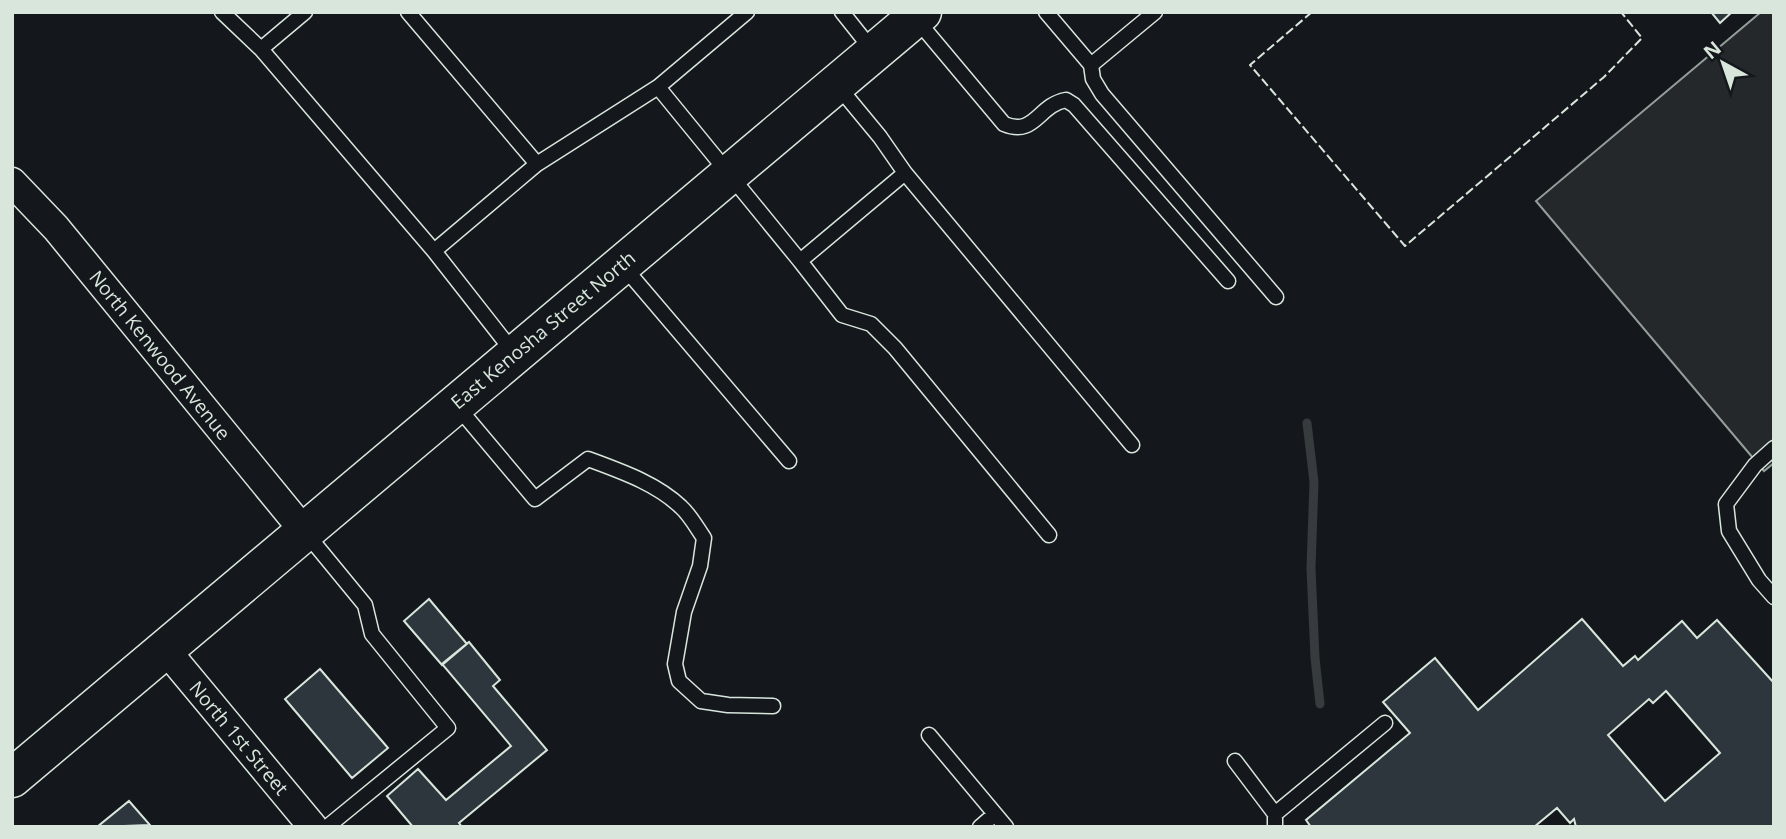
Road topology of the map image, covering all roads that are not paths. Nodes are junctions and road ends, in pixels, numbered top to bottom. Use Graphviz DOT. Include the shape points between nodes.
graph roads {
  1 [pos="222,12"];
  2 [pos="305,12"];
  3 [pos="408,12"];
  4 [pos="747,12"];
  5 [pos="842,12"];
  6 [pos="1046,12"];
  7 [pos="1155,12"];
  8 [pos="918,15"];
  9 [pos="261,49"];
  10 [pos="874,52"];
  11 [pos="1091,65"];
  12 [pos="836,84"];
  13 [pos="657,87"];
  14 [pos="537,164"];
  15 [pos="905,173"];
  16 [pos="729,174"];
  17 [pos="12,182"];
  18 [pos="434,251"];
  19 [pos="800,261"];
  20 [pos="622,265"];
  21 [pos="1228,281"];
  22 [pos="1276,297"];
  23 [pos="514,354"];
  24 [pos="455,404"];
  25 [pos="1132,445"];
  26 [pos="1774,448"];
  27 [pos="789,461"];
  28 [pos="304,531"];
  29 [pos="1049,535"];
  30 [pos="1774,597"];
  31 [pos="165,649"];
  32 [pos="773,706"];
  33 [pos="1384,723"];
  34 [pos="929,736"];
  35 [pos="1235,761"];
  36 [pos="12,778"];
  37 [pos="995,814"];
  38 [pos="1275,820"];
  39 [pos="313,827"];
  40 [pos="327,827"];
  41 [pos="981,827"];
  42 [pos="1006,827"];
  1 -- 9 [label="lane"];
  2 -- 9 [label="lane"];
  3 -- 14 [label="lane"];
  4 -- 13 [label="lane"];
  5 -- 10 [label="lane"];
  6 -- 11 [label="lane"];
  7 -- 11 [label="lane"];
  8 -- 10 [label="main road, East Kenosha Street North"];
  8 -- 21 [label="lane" via="1004,124 1025,127 1056,102 1066,100 1074,105"];
  9 -- 18 [label="lane"];
  10 -- 12 [label="main road, East Kenosha Street North"];
  11 -- 22 [label="lane" via="1102,94"];
  12 -- 15 [label="lane"];
  12 -- 16 [label="main road, East Kenosha Street North"];
  13 -- 14 [label="lane"];
  13 -- 16 [label="lane"];
  14 -- 18 [label="lane"];
  15 -- 19 [label="lane"];
  15 -- 25 [label="lane"];
  16 -- 19 [label="lane"];
  16 -- 20 [label="main road, East Kenosha Street North"];
  17 -- 28 [label="street, North Kenwood Avenue"];
  18 -- 23 [label="lane"];
  19 -- 29 [label="lane" via="842,315 872,324 895,348"];
  20 -- 23 [label="main road, East Kenosha Street North"];
  20 -- 27 [label="lane"];
  23 -- 24 [label="main road, East Kenosha Street North"];
  24 -- 28 [label="main road, East Kenosha Street North"];
  24 -- 32 [label="lane" via="536,499 588,459 624,472 683,508 704,538 701,566 684,612 676,664 679,681 701,701"];
  26 -- 30 [label="lane" via="1755,465 1726,505 1728,531"];
  28 -- 31 [label="main road, East Kenosha Street North"];
  28 -- 40 [label="lane" via="365,605 372,634 447,728"];
  31 -- 36 [label="main road, East Kenosha Street North"];
  31 -- 39 [label="street, North 1st Street"];
  33 -- 38 [label="lane"];
  34 -- 37 [label="lane"];
  35 -- 38 [label="lane"];
  37 -- 41 [label="lane"];
  37 -- 42 [label="lane"];
}
